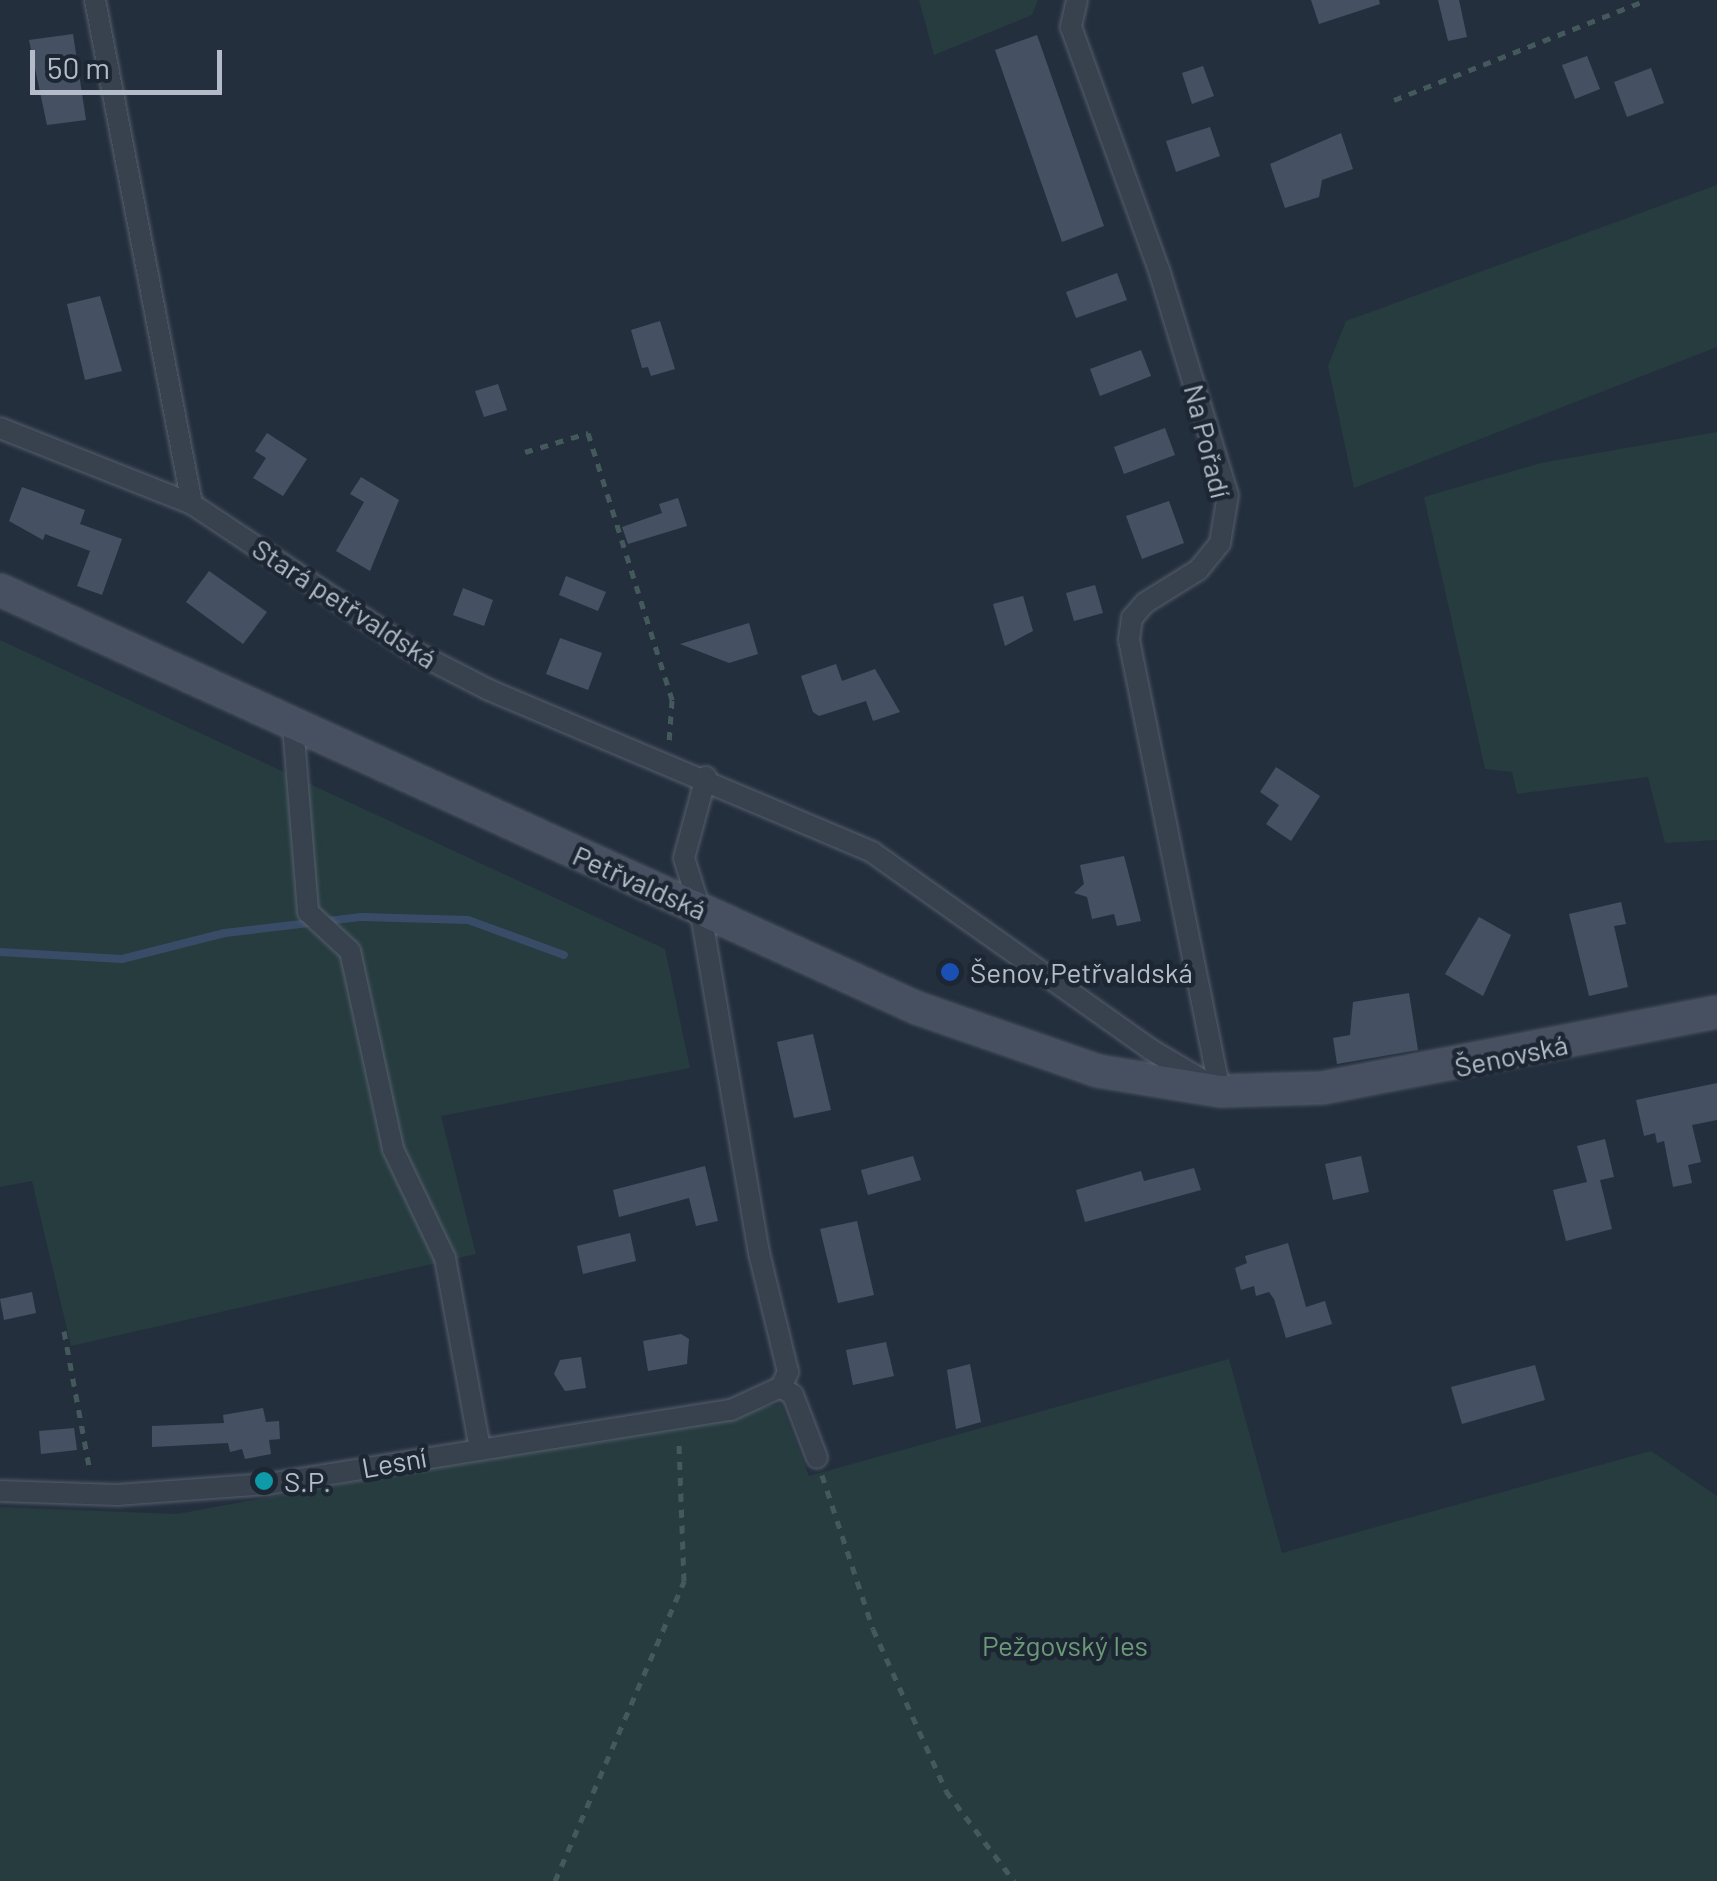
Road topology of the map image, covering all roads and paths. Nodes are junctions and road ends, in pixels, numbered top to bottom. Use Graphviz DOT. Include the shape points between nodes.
graph roads {
  1 [pos="95,0"];
  2 [pos="1077,0"];
  3 [pos="1646,0"];
  4 [pos="1394,100"];
  5 [pos="0,428"];
  6 [pos="525,452"];
  7 [pos="192,504"];
  8 [pos="0,590"];
  9 [pos="293,725"];
  10 [pos="668,761"];
  11 [pos="706,776"];
  12 [pos="700,909"];
  13 [pos="1717,1012"];
  14 [pos="1220,1090"];
  15 [pos="1304,1090"];
  16 [pos="64,1331"];
  17 [pos="781,1387"];
  18 [pos="678,1419"];
  19 [pos="480,1448"];
  20 [pos="817,1458"];
  21 [pos="0,1490"];
  22 [pos="94,1494"];
  23 [pos="556,1881"];
  24 [pos="1014,1881"];
  1 -- 7 [label="street"];
  2 -- 14 [label="street, Na Pořadí" via="1072,28 1159,270 1228,495 1220,543 1198,570 1145,603 1132,618 1129,640"];
  3 -- 4 [label="path"];
  5 -- 7 [label="street, Stará petřvaldská"];
  6 -- 10 [label="path" via="588,433 672,700"];
  7 -- 10 [label="street, Stará petřvaldská" via="413,652"];
  8 -- 9 [label="main road, Petřvaldská"];
  9 -- 12 [label="main road, Petřvaldská"];
  9 -- 19 [label="street" via="308,912 350,952 393,1149 446,1258"];
  10 -- 11 [label="street, Stará petřvaldská"];
  11 -- 12 [label="street" via="684,858"];
  11 -- 14 [label="street, Stará petřvaldská" via="872,852 1150,1050"];
  12 -- 14 [label="main road, Petřvaldská" via="981,1033 1122,1076"];
  12 -- 17 [label="street" via="759,1252 788,1372"];
  13 -- 15 [label="main road, Šenovská" via="1403,1077"];
  14 -- 15 [label="main road, Petřvaldská"];
  16 -- 22 [label="path"];
  17 -- 18 [label="street, Lesní" via="760,1401"];
  17 -- 20 [label="street" via="793,1396"];
  18 -- 19 [label="street, Lesní"];
  18 -- 23 [label="path" via="684,1580"];
  19 -- 22 [label="street, Lesní" via="268,1484"];
  20 -- 24 [label="path" via="873,1629 946,1790"];
  21 -- 22 [label="street, Lesní"];
}
